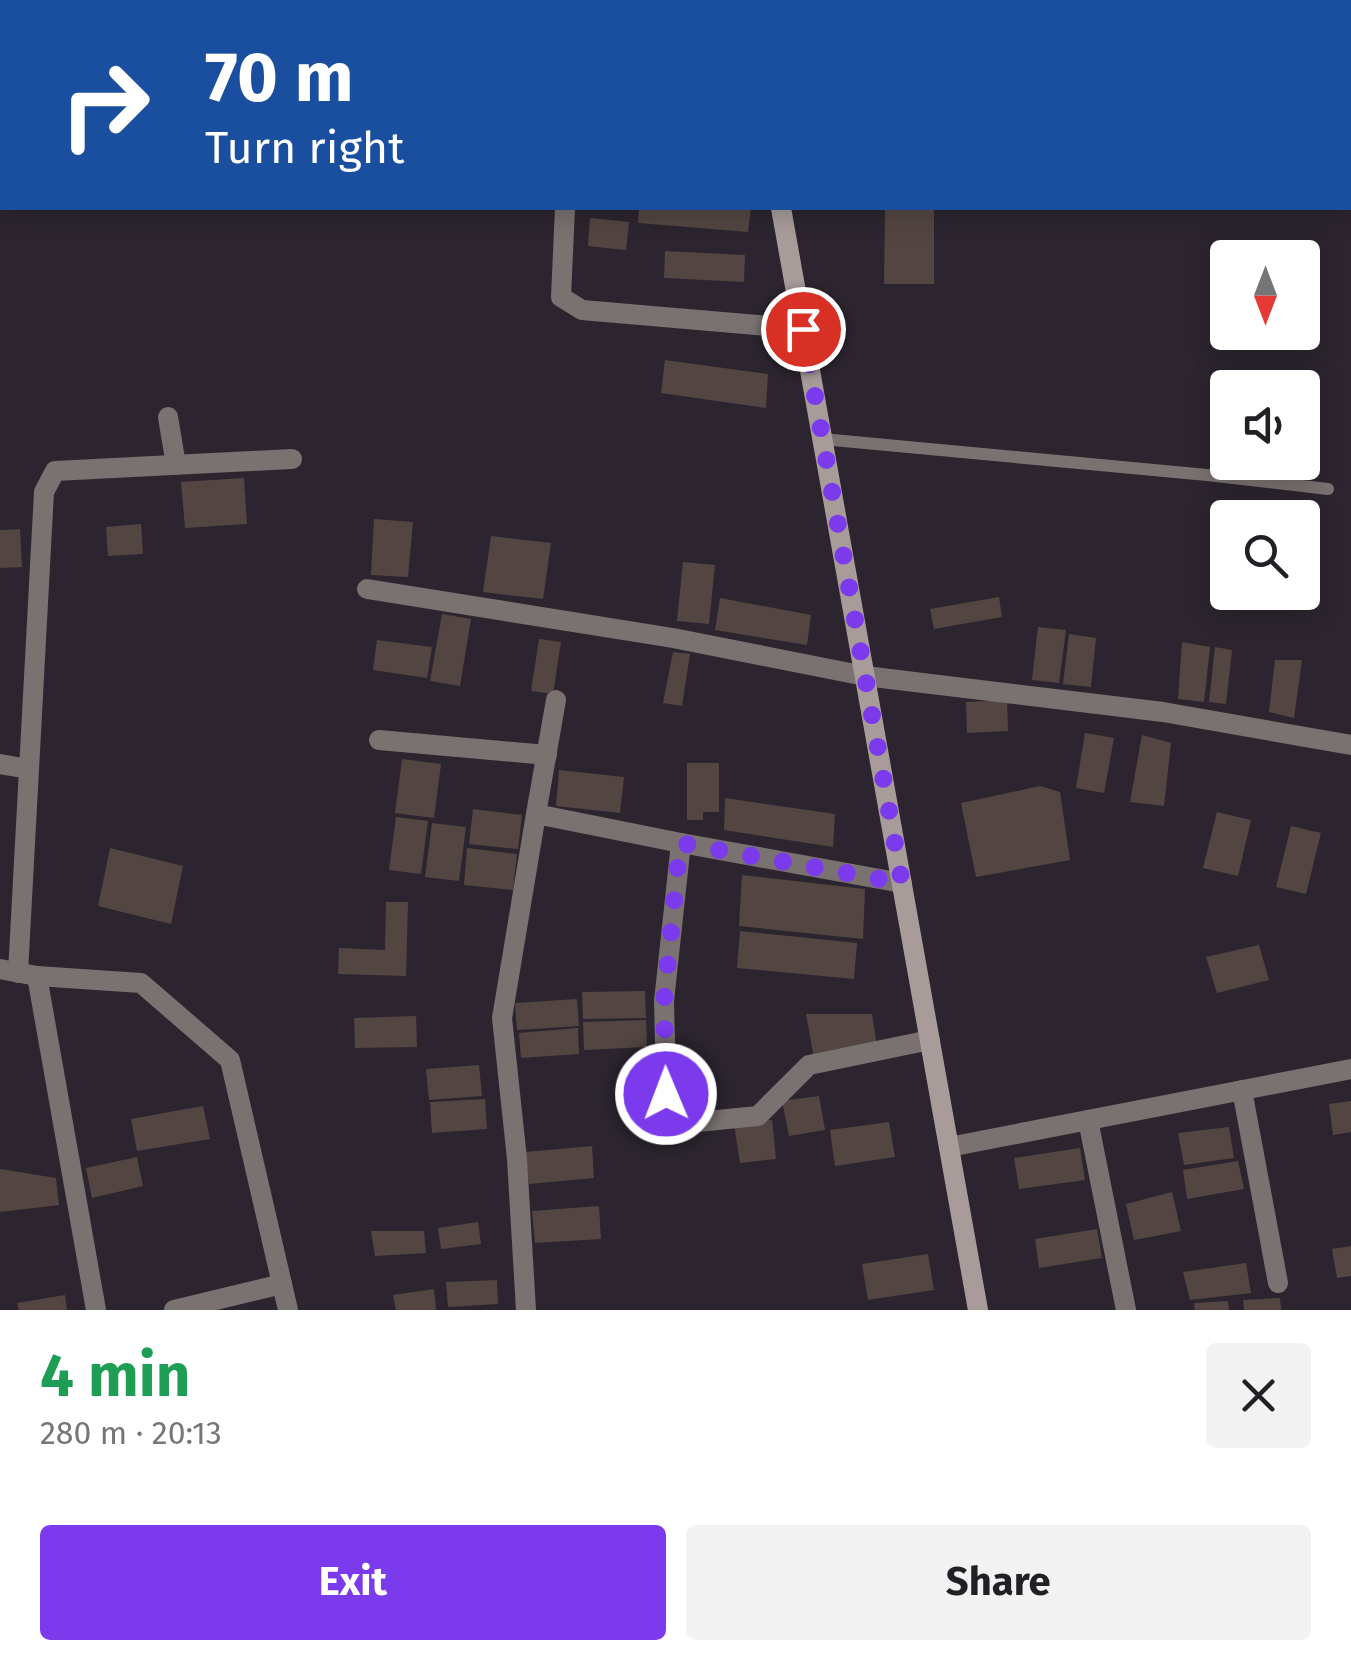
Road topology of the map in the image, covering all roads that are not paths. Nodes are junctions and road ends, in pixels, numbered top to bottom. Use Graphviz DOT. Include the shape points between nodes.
graph roads {
  1 [pos="564,210"];
  2 [pos="781,210"];
  3 [pos="803,329"];
  4 [pos="168,417"];
  5 [pos="822,439"];
  6 [pos="292,460"];
  7 [pos="176,466"];
  8 [pos="1328,489"];
  9 [pos="367,589"];
  10 [pos="865,676"];
  11 [pos="556,700"];
  12 [pos="379,740"];
  13 [pos="1351,745"];
  14 [pos="546,755"];
  15 [pos="0,764"];
  16 [pos="29,768"];
  17 [pos="536,814"];
  18 [pos="680,843"];
  19 [pos="902,883"];
  20 [pos="18,973"];
  21 [pos="930,1040"];
  22 [pos="1351,1069"];
  23 [pos="1242,1090"];
  24 [pos="1088,1120"];
  25 [pos="949,1148"];
  26 [pos="1278,1283"];
  27 [pos="282,1284"];
  28 [pos="96,1310"];
  29 [pos="174,1310"];
  30 [pos="288,1310"];
  31 [pos="526,1310"];
  32 [pos="978,1310"];
  33 [pos="1126,1310"];
  1 -- 3 [label="street" via="561,298 582,310"];
  2 -- 3 [label="main road"];
  3 -- 5 [label="main road"];
  4 -- 7 [label="street"];
  5 -- 8 [label="lane"];
  5 -- 10 [label="main road"];
  6 -- 7 [label="street"];
  7 -- 16 [label="street" via="55,471 44,492"];
  9 -- 10 [label="street"];
  10 -- 13 [label="street" via="1163,712"];
  10 -- 19 [label="main road"];
  11 -- 14 [label="street"];
  12 -- 14 [label="street"];
  14 -- 17 [label="street"];
  15 -- 16 [label="street"];
  16 -- 20 [label="street"];
  17 -- 18 [label="street"];
  17 -- 31 [label="street" via="502,1018"];
  18 -- 19 [label="street"];
  18 -- 21 [label="street" via="664,1001 667,1125 758,1116 809,1064"];
  19 -- 21 [label="main road"];
  20 -- 27 [label="street" via="141,983 230,1060"];
  20 -- 28 [label="street"];
  21 -- 25 [label="main road"];
  22 -- 23 [label="street"];
  23 -- 24 [label="street"];
  23 -- 26 [label="street"];
  24 -- 25 [label="street"];
  24 -- 33 [label="street"];
  25 -- 32 [label="main road"];
  27 -- 29 [label="street"];
  27 -- 30 [label="street"];
}
